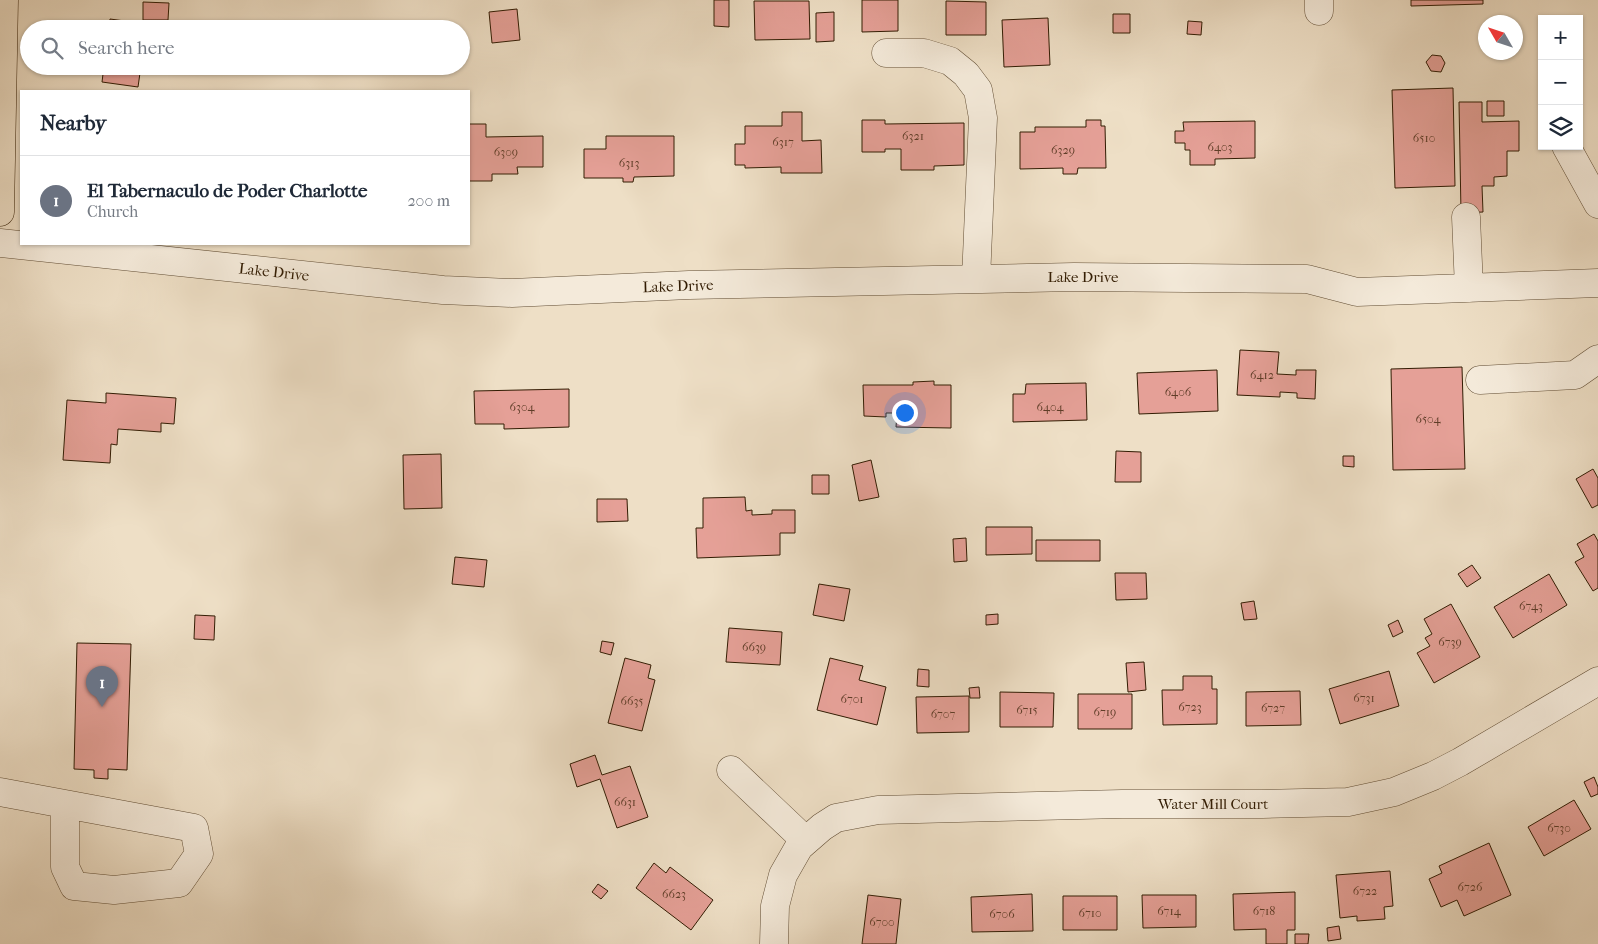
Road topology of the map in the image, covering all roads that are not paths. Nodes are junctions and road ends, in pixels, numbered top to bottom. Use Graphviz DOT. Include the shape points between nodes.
graph roads {
  1 [pos="4,0"];
  2 [pos="886,53"];
  3 [pos="1568,150"];
  4 [pos="1598,204"];
  5 [pos="0,212"];
  6 [pos="1466,217"];
  7 [pos="0,243"];
  8 [pos="976,279"];
  9 [pos="1598,283"];
  10 [pos="1469,288"];
  11 [pos="1598,359"];
  12 [pos="1480,380"];
  13 [pos="1598,681"];
  14 [pos="731,770"];
  15 [pos="0,792"];
  16 [pos="65,805"];
  17 [pos="806,841"];
  18 [pos="774,944"];
  1 -- 5 [label="main road"];
  2 -- 8 [label="street" via="924,53 950,61 978,90 983,118"];
  3 -- 4 [label="street"];
  6 -- 10 [label="street"];
  7 -- 8 [label="street, Lake Drive" via="444,290 512,293 689,285"];
  8 -- 10 [label="street, Lake Drive" via="1307,279 1357,292"];
  9 -- 10 [label="street, Lake Drive"];
  11 -- 12 [label="street" via="1575,375"];
  13 -- 17 [label="street, Water Mill Court" via="1433,776 1394,792 1348,802 878,810 836,818"];
  14 -- 17 [label="street"];
  15 -- 16 [label="street"];
  16 -- 16 [label="street" via="194,828 199,854 179,883 114,890 74,886 65,866"];
  17 -- 18 [label="street, Water Mill Court" via="783,875 775,906"];
}
